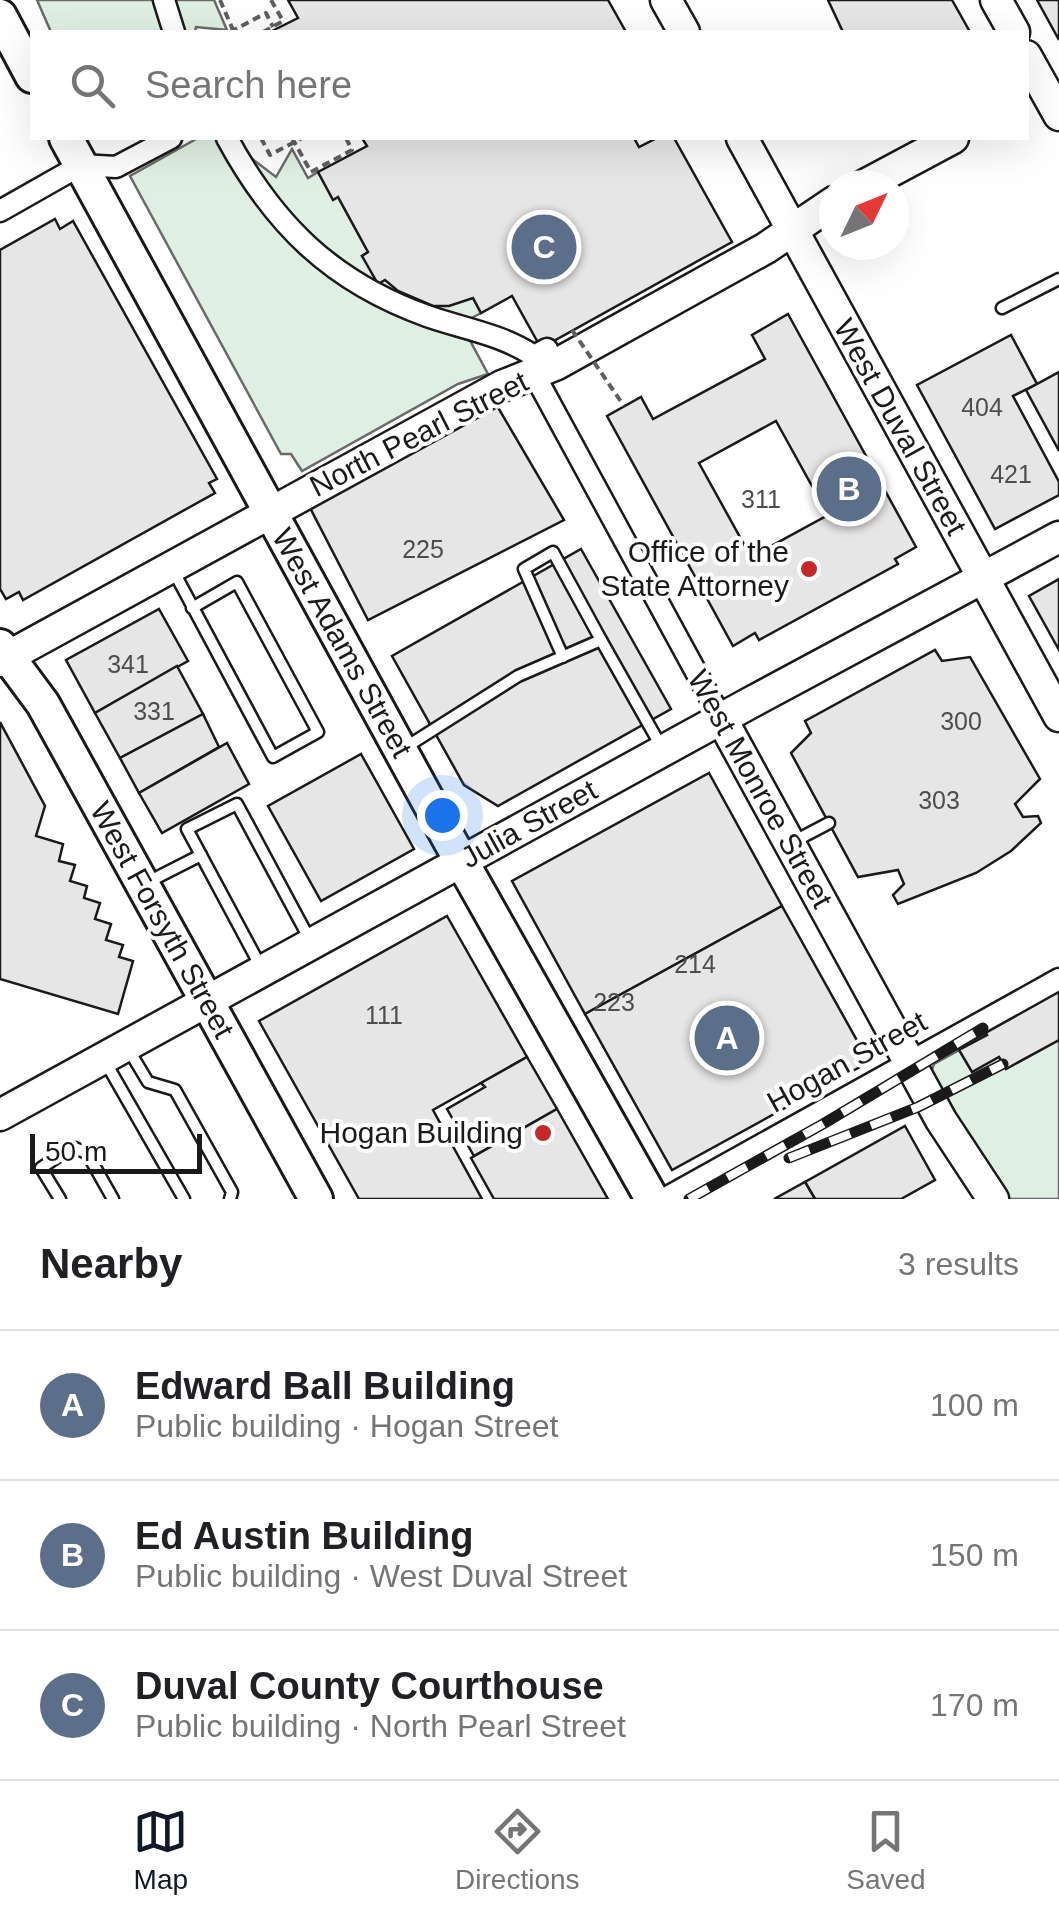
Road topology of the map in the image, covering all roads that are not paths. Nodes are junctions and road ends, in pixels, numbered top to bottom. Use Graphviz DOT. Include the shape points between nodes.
graph roads {
  1 [pos="164,0"];
  2 [pos="666,0"];
  3 [pos="996,0"];
  4 [pos="0,16"];
  5 [pos="173,30"];
  6 [pos="683,30"];
  7 [pos="1013,30"];
  8 [pos="1029,62"];
  9 [pos="30,72"];
  10 [pos="1043,88"];
  11 [pos="1059,114"];
  12 [pos="167,140"];
  13 [pos="227,140"];
  14 [pos="743,140"];
  15 [pos="948,140"];
  16 [pos="74,151"];
  17 [pos="893,170"];
  18 [pos="0,211"];
  19 [pos="819,212"];
  20 [pos="792,229"];
  21 [pos="1059,279"];
  22 [pos="1002,308"];
  23 [pos="541,362"];
  24 [pos="271,512"];
  25 [pos="1059,536"];
  26 [pos="171,567"];
  27 [pos="983,577"];
  28 [pos="192,608"];
  29 [pos="601,640"];
  30 [pos="3,654"];
  31 [pos="563,656"];
  32 [pos="1059,716"];
  33 [pos="722,718"];
  34 [pos="401,750"];
  35 [pos="664,750"];
  36 [pos="829,823"];
  37 [pos="790,844"];
  38 [pos="201,855"];
  39 [pos="462,861"];
  40 [pos="143,885"];
  41 [pos="312,943"];
  42 [pos="263,970"];
  43 [pos="1059,979"];
  44 [pos="207,1001"];
  45 [pos="114,1051"];
  46 [pos="909,1062"];
  47 [pos="0,1115"];
  48 [pos="60,1199"];
  49 [pos="113,1199"];
  50 [pos="184,1199"];
  51 [pos="230,1199"];
  52 [pos="316,1199"];
  53 [pos="652,1199"];
  54 [pos="664,1199"];
  55 [pos="993,1199"];
  1 -- 5 [label="street"];
  2 -- 6 [label="street"];
  3 -- 7 [label="street"];
  4 -- 9 [label="main road"];
  8 -- 10 [label="street"];
  10 -- 11 [label="street"];
  12 -- 16 [label="street" via="116,167"];
  13 -- 23 [label="street" via="264,200 325,261 416,312 511,340"];
  14 -- 20 [label="street, West Duval Street"];
  15 -- 17 [label="street"];
  16 -- 18 [label="street"];
  16 -- 24 [label="main road, West Adams Street"];
  19 -- 20 [label="street, North Pearl Street"];
  20 -- 23 [label="street, North Pearl Street"];
  20 -- 27 [label="street, West Duval Street"];
  21 -- 22 [label="lane"];
  23 -- 24 [label="street, North Pearl Street"];
  23 -- 33 [label="street, West Monroe Street"];
  24 -- 26 [label="street, North Pearl Street"];
  24 -- 34 [label="main road, West Adams Street"];
  25 -- 27 [label="street, Julia Street"];
  26 -- 28 [label="lane"];
  26 -- 30 [label="street, North Pearl Street"];
  27 -- 32 [label="street, West Duval Street"];
  27 -- 33 [label="street, Julia Street"];
  28 -- 28 [label="lane" via="273,757 318,732 236,582"];
  29 -- 31 [label="lane"];
  29 -- 31 [label="lane" via="553,552 524,569"];
  29 -- 35 [label="lane"];
  30 -- 40 [label="main road, West Forsyth Street" via="43,704"];
  31 -- 34 [label="lane" via="518,676"];
  33 -- 35 [label="street, Julia Street"];
  33 -- 37 [label="street, West Monroe Street"];
  34 -- 39 [label="main road, West Adams Street"];
  35 -- 39 [label="street, Julia Street"];
  36 -- 37 [label="lane"];
  37 -- 46 [label="street, West Monroe Street"];
  38 -- 40 [label="lane"];
  38 -- 41 [label="lane" via="187,830 237,804"];
  38 -- 42 [label="lane"];
  39 -- 41 [label="street, Julia Street"];
  39 -- 53 [label="main road, West Adams Street"];
  40 -- 44 [label="main road, West Forsyth Street"];
  41 -- 42 [label="street, Julia Street"];
  42 -- 44 [label="street, Julia Street"];
  43 -- 46 [label="street, Hogan Street"];
  44 -- 45 [label="street, Julia Street"];
  44 -- 52 [label="main road, West Forsyth Street"];
  45 -- 47 [label="street, Julia Street"];
  45 -- 50 [label="lane"];
  45 -- 51 [label="lane" via="148,1082 175,1090"];
  46 -- 54 [label="street, Hogan Street"];
  46 -- 55 [label="street, West Monroe Street"];
  48 -- 49 [label="lane" via="41,1168 72,1147 86,1153"];
}
